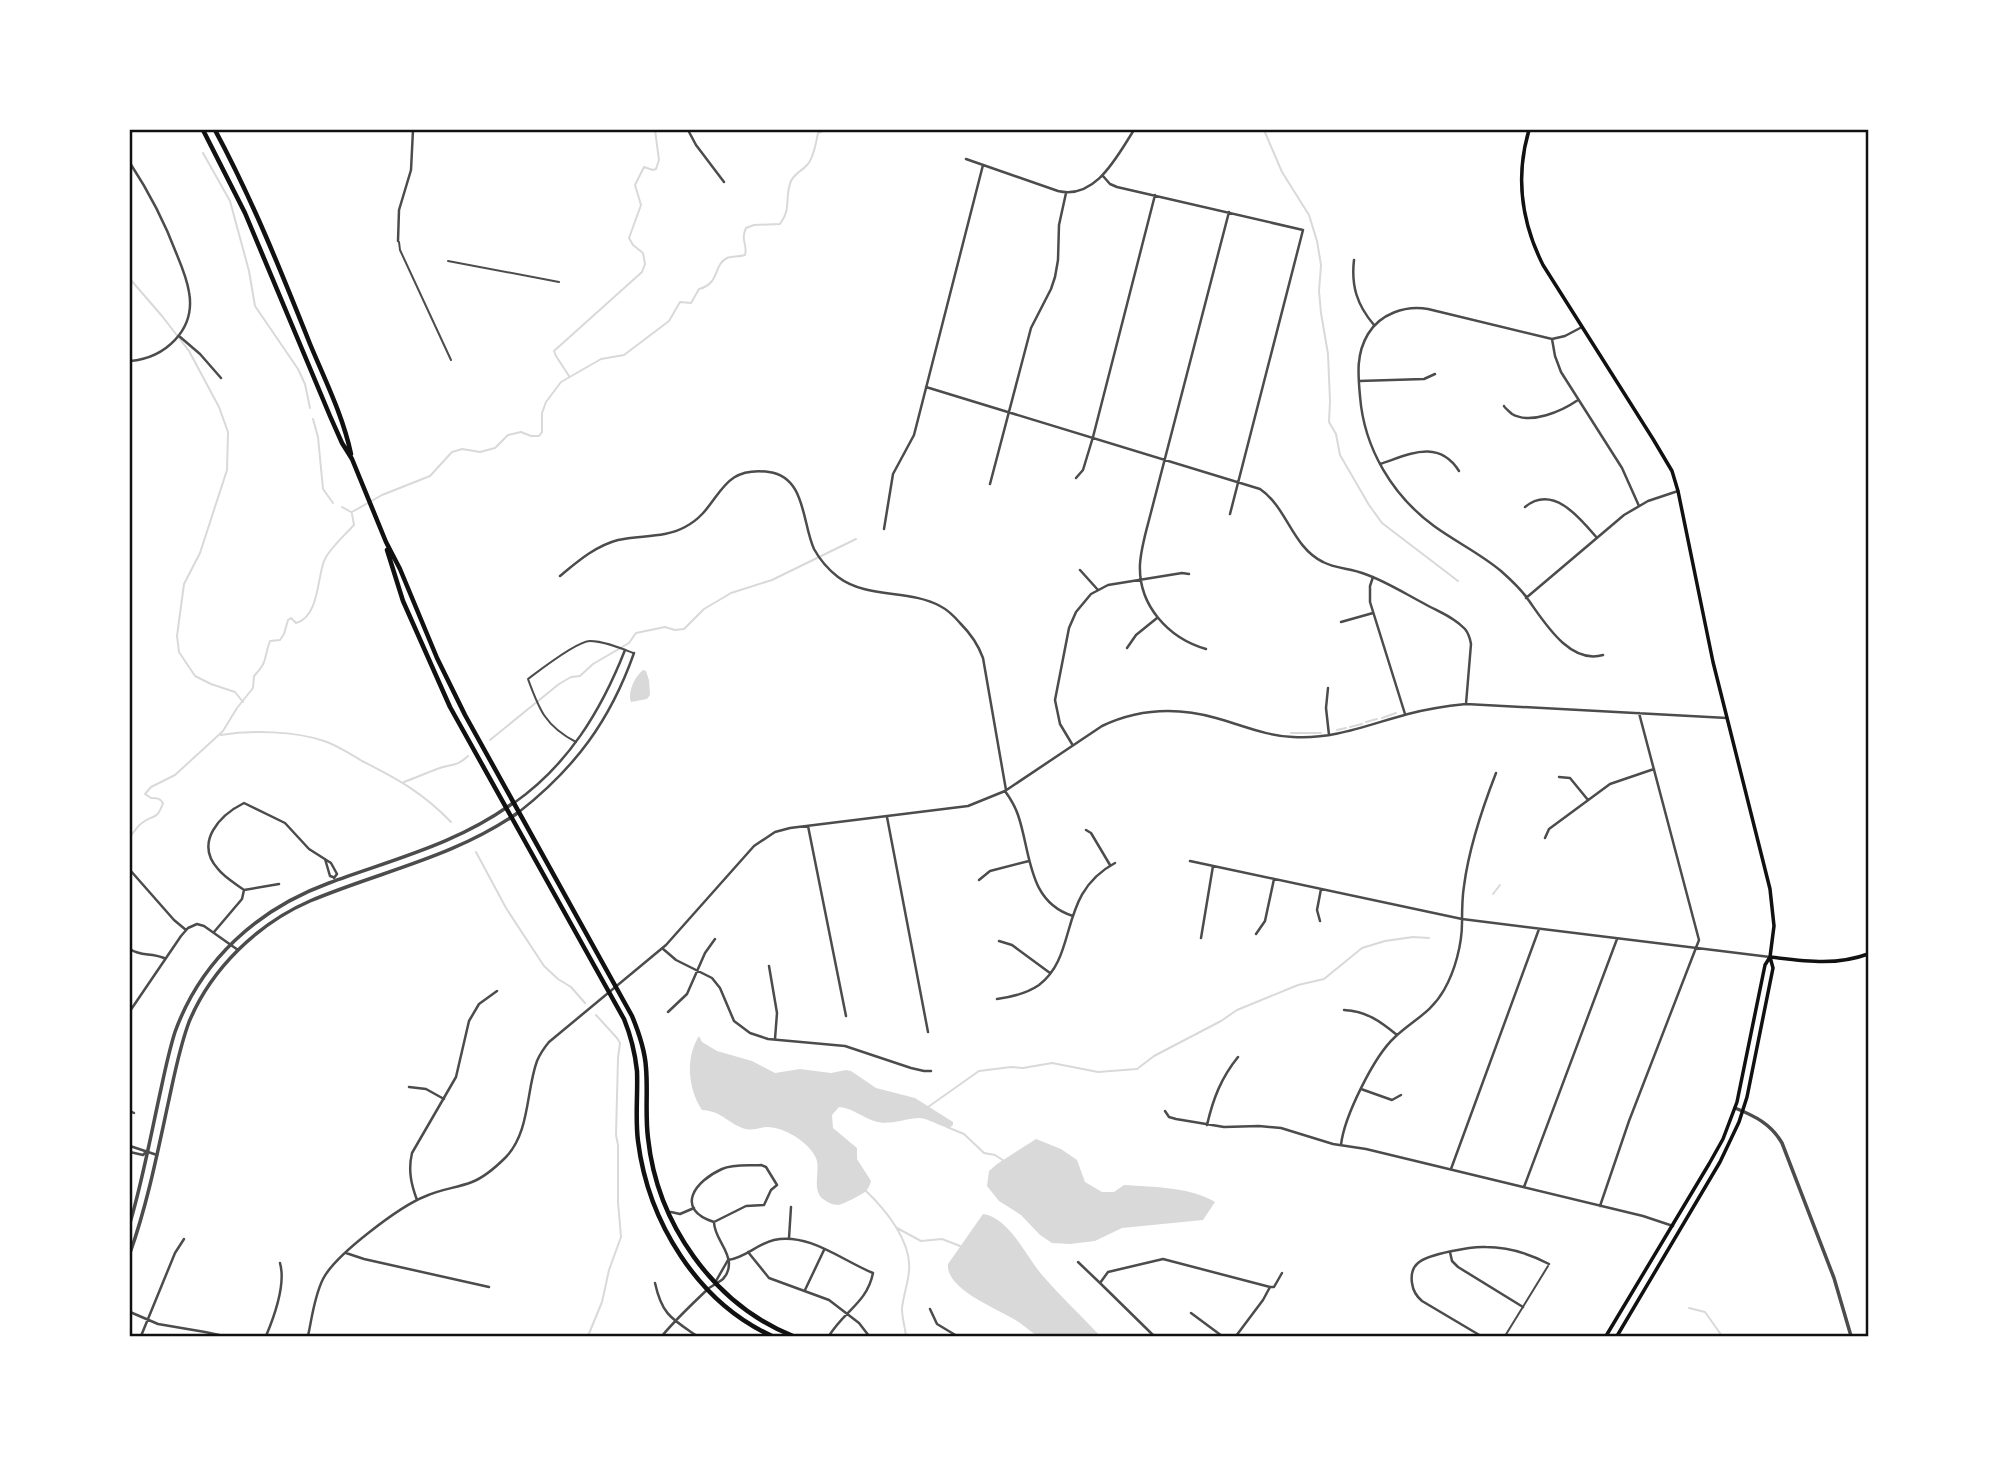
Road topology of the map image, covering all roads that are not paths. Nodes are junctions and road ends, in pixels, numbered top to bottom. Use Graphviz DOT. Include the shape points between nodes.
graph roads {
  1 [pos="203,130"];
  2 [pos="215,130"];
  3 [pos="413,130"];
  4 [pos="688,130"];
  5 [pos="1133,130"];
  6 [pos="1529,130"];
  7 [pos="965,159"];
  8 [pos="130,163"];
  9 [pos="983,165"];
  10 [pos="1103,176"];
  11 [pos="724,182"];
  12 [pos="1066,193"];
  13 [pos="1155,195"];
  14 [pos="1229,212"];
  15 [pos="398,241"];
  16 [pos="1354,260"];
  17 [pos="448,261"];
  18 [pos="559,282"];
  19 [pos="1374,325"];
  20 [pos="1582,327"];
  21 [pos="179,336"];
  22 [pos="1552,339"];
  23 [pos="451,360"];
  24 [pos="130,361"];
  25 [pos="1436,374"];
  26 [pos="221,378"];
  27 [pos="1359,381"];
  28 [pos="926,387"];
  29 [pos="1578,400"];
  30 [pos="1504,406"];
  31 [pos="1009,412"];
  32 [pos="1092,437"];
  33 [pos="352,459"];
  34 [pos="1165,460"];
  35 [pos="1380,464"];
  36 [pos="1459,471"];
  37 [pos="1076,478"];
  38 [pos="1238,482"];
  39 [pos="990,484"];
  40 [pos="1678,491"];
  41 [pos="1639,506"];
  42 [pos="1525,507"];
  43 [pos="1230,514"];
  44 [pos="884,529"];
  45 [pos="1597,538"];
  46 [pos="386,542"];
  47 [pos="1080,570"];
  48 [pos="1189,574"];
  49 [pos="560,576"];
  50 [pos="1373,577"];
  51 [pos="1141,580"];
  52 [pos="1098,590"];
  53 [pos="1526,598"];
  54 [pos="1373,613"];
  55 [pos="1157,618"];
  56 [pos="1341,622"];
  57 [pos="1127,648"];
  58 [pos="1206,649"];
  59 [pos="625,650"];
  60 [pos="634,653"];
  61 [pos="1603,654"];
  62 [pos="1328,688"];
  63 [pos="1466,704"];
  64 [pos="1639,713"];
  65 [pos="1405,714"];
  66 [pos="1727,718"];
  67 [pos="1329,735"];
  68 [pos="576,743"];
  69 [pos="1072,744"];
  70 [pos="1654,769"];
  71 [pos="1496,773"];
  72 [pos="1559,777"];
  73 [pos="1006,790"];
  74 [pos="1588,800"];
  75 [pos="513,803"];
  76 [pos="506,808"];
  77 [pos="519,813"];
  78 [pos="887,817"];
  79 [pos="511,818"];
  80 [pos="808,826"];
  81 [pos="1086,830"];
  82 [pos="1545,838"];
  83 [pos="325,859"];
  84 [pos="1028,861"];
  85 [pos="1190,861"];
  86 [pos="1115,863"];
  87 [pos="1110,866"];
  88 [pos="1213,866"];
  89 [pos="130,870"];
  90 [pos="335,879"];
  91 [pos="1274,879"];
  92 [pos="979,880"];
  93 [pos="279,884"];
  94 [pos="1321,889"];
  95 [pos="244,890"];
  96 [pos="1073,916"];
  97 [pos="1462,919"];
  98 [pos="1320,922"];
  99 [pos="1539,929"];
  100 [pos="186,930"];
  101 [pos="214,932"];
  102 [pos="1256,934"];
  103 [pos="715,939"];
  104 [pos="1201,939"];
  105 [pos="1617,939"];
  106 [pos="999,942"];
  107 [pos="230,944"];
  108 [pos="662,948"];
  109 [pos="130,949"];
  110 [pos="1696,949"];
  111 [pos="238,950"];
  112 [pos="1868,954"];
  113 [pos="1770,957"];
  114 [pos="164,958"];
  115 [pos="769,965"];
  116 [pos="698,970"];
  117 [pos="1050,973"];
  118 [pos="617,986"];
  119 [pos="497,991"];
  120 [pos="610,992"];
  121 [pos="998,999"];
  122 [pos="1344,1010"];
  123 [pos="130,1011"];
  124 [pos="668,1012"];
  125 [pos="846,1016"];
  126 [pos="928,1032"];
  127 [pos="1397,1035"];
  128 [pos="775,1039"];
  129 [pos="1238,1058"];
  130 [pos="931,1071"];
  131 [pos="409,1087"];
  132 [pos="1362,1089"];
  133 [pos="1401,1095"];
  134 [pos="444,1099"];
  135 [pos="1735,1108"];
  136 [pos="130,1111"];
  137 [pos="1165,1111"];
  138 [pos="1743,1111"];
  139 [pos="134,1113"];
  140 [pos="1207,1125"];
  141 [pos="1340,1145"];
  142 [pos="130,1146"];
  143 [pos="130,1152"];
  144 [pos="147,1152"];
  145 [pos="157,1155"];
  146 [pos="1451,1170"];
  147 [pos="1524,1187"];
  148 [pos="417,1200"];
  149 [pos="1600,1206"];
  150 [pos="791,1207"];
  151 [pos="694,1208"];
  152 [pos="666,1210"];
  153 [pos="680,1214"];
  154 [pos="714,1222"];
  155 [pos="130,1223"];
  156 [pos="1673,1226"];
  157 [pos="675,1227"];
  158 [pos="184,1239"];
  159 [pos="789,1239"];
  160 [pos="824,1250"];
  161 [pos="346,1252"];
  162 [pos="748,1252"];
  163 [pos="1450,1252"];
  164 [pos="130,1253"];
  165 [pos="728,1260"];
  166 [pos="1078,1262"];
  167 [pos="280,1263"];
  168 [pos="1549,1264"];
  169 [pos="1282,1273"];
  170 [pos="655,1283"];
  171 [pos="715,1283"];
  172 [pos="1100,1283"];
  173 [pos="489,1287"];
  174 [pos="1270,1287"];
  175 [pos="708,1289"];
  176 [pos="805,1290"];
  177 [pos="1523,1307"];
  178 [pos="930,1309"];
  179 [pos="130,1312"];
  180 [pos="1191,1313"];
  181 [pos="847,1314"];
  182 [pos="148,1321"];
  183 [pos="676,1322"];
  184 [pos="141,1336"];
  185 [pos="224,1336"];
  186 [pos="266,1336"];
  187 [pos="308,1336"];
  188 [pos="662,1336"];
  189 [pos="697,1336"];
  190 [pos="772,1336"];
  191 [pos="793,1336"];
  192 [pos="829,1336"];
  193 [pos="869,1336"];
  194 [pos="957,1336"];
  195 [pos="1154,1336"];
  196 [pos="1222,1336"];
  197 [pos="1236,1336"];
  198 [pos="1481,1336"];
  199 [pos="1505,1336"];
  200 [pos="1605,1336"];
  201 [pos="1616,1336"];
  202 [pos="1851,1336"];
  1 -- 33 [label="main road" via="246,213"];
  2 -- 33 [label="main road" via="268,240"];
  3 -- 15 [label="street"];
  4 -- 11 [label="street"];
  5 -- 10 [label="street"];
  6 -- 20 [label="main road" via="1520,186 1526,225 1543,265"];
  7 -- 9 [label="street"];
  8 -- 21 [label="street" via="163,221 189,291 189,314"];
  9 -- 12 [label="street"];
  9 -- 28 [label="street"];
  10 -- 12 [label="street"];
  10 -- 13 [label="street" via="1113,186"];
  12 -- 31 [label="street" via="1055,277 1031,328"];
  13 -- 14 [label="street"];
  13 -- 32 [label="street"];
  14 -- 34 [label="street"];
  14 -- 38 [label="street" via="1303,230"];
  15 -- 23 [label="lane"];
  16 -- 19 [label="street" via="1355,295"];
  17 -- 18 [label="lane"];
  19 -- 22 [label="street" via="1398,311 1422,308"];
  19 -- 27 [label="street" via="1360,351"];
  20 -- 22 [label="street"];
  20 -- 40 [label="main road" via="1669,466"];
  21 -- 24 [label="street" via="155,355"];
  21 -- 26 [label="street"];
  22 -- 29 [label="street" via="1558,367"];
  25 -- 27 [label="street" via="1424,379"];
  27 -- 35 [label="street" via="1364,421"];
  28 -- 31 [label="street"];
  28 -- 44 [label="street" via="914,435 893,474"];
  29 -- 30 [label="street" via="1536,417 1516,416"];
  29 -- 41 [label="street" via="1622,468"];
  31 -- 32 [label="street"];
  31 -- 39 [label="street"];
  32 -- 34 [label="street"];
  32 -- 37 [label="street" via="1083,470"];
  33 -- 46 [label="main road"];
  34 -- 38 [label="street"];
  34 -- 51 [label="street" via="1142,551"];
  35 -- 36 [label="street" via="1427,452 1452,461"];
  35 -- 53 [label="street" via="1413,509 1498,569"];
  38 -- 43 [label="street"];
  38 -- 50 [label="street" via="1268,495 1314,557"];
  40 -- 41 [label="street"];
  40 -- 66 [label="main road"];
  41 -- 45 [label="street"];
  42 -- 45 [label="street" via="1541,500 1560,503"];
  45 -- 53 [label="street"];
  46 -- 75 [label="main road" via="452,688"];
  46 -- 76 [label="main road" via="403,601 439,682"];
  47 -- 52 [label="street"];
  48 -- 51 [label="street"];
  49 -- 73 [label="street" via="584,556 612,542 686,527 735,476 745,472 779,476 796,490 813,547 836,575 863,588 939,605 967,630 983,658"];
  50 -- 54 [label="street" via="1369,594"];
  50 -- 63 [label="street" via="1445,615 1467,632 1471,649"];
  51 -- 52 [label="street"];
  51 -- 55 [label="street"];
  52 -- 69 [label="street" via="1072,620 1056,691 1058,716"];
  53 -- 61 [label="street" via="1559,640 1585,655"];
  54 -- 56 [label="street"];
  54 -- 65 [label="street"];
  55 -- 57 [label="street"];
  55 -- 58 [label="street" via="1179,638"];
  59 -- 60 [label="lane"];
  59 -- 68 [label="street" via="611,687"];
  59 -- 68 [label="lane" via="583,642 528,678 545,720"];
  60 -- 77 [label="street" via="611,708 589,742 554,783"];
  62 -- 67 [label="street"];
  63 -- 64 [label="street"];
  63 -- 65 [label="street"];
  64 -- 66 [label="street"];
  64 -- 70 [label="street"];
  65 -- 67 [label="street"];
  66 -- 113 [label="main road" via="1772,899"];
  67 -- 69 [label="street" via="1280,736 1176,710 1118,719"];
  68 -- 75 [label="street"];
  69 -- 73 [label="street"];
  70 -- 74 [label="street" via="1610,784"];
  70 -- 110 [label="street" via="1698,936"];
  71 -- 97 [label="street" via="1466,870"];
  72 -- 74 [label="street" via="1570,778"];
  73 -- 78 [label="street" via="968,806"];
  73 -- 84 [label="street" via="1018,814"];
  74 -- 82 [label="street" via="1549,829"];
  75 -- 76 [label="street"];
  75 -- 77 [label="main road"];
  76 -- 79 [label="main road"];
  76 -- 90 [label="street" via="447,842"];
  77 -- 79 [label="street"];
  77 -- 118 [label="main road"];
  78 -- 80 [label="street"];
  78 -- 126 [label="street"];
  79 -- 111 [label="street" via="459,847 303,904 264,927"];
  79 -- 120 [label="main road"];
  80 -- 108 [label="street" via="775,832 758,843"];
  80 -- 125 [label="street"];
  81 -- 87 [label="street"];
  83 -- 90 [label="street"];
  83 -- 90 [label="street" via="334,866"];
  83 -- 95 [label="street" via="285,823 244,803 214,827 209,850 218,869"];
  84 -- 92 [label="street" via="989,871"];
  84 -- 96 [label="street" via="1044,897"];
  85 -- 88 [label="street"];
  86 -- 87 [label="street"];
  87 -- 96 [label="street" via="1084,890"];
  88 -- 91 [label="street"];
  88 -- 104 [label="street"];
  89 -- 100 [label="street"];
  90 -- 107 [label="street" via="265,915"];
  91 -- 94 [label="street"];
  91 -- 102 [label="street" via="1265,921"];
  93 -- 95 [label="street"];
  94 -- 97 [label="street"];
  94 -- 98 [label="street"];
  95 -- 101 [label="street" via="242,899"];
  96 -- 117 [label="street"];
  97 -- 99 [label="street"];
  97 -- 127 [label="street" via="1444,989 1425,1014"];
  99 -- 105 [label="street"];
  99 -- 146 [label="street"];
  100 -- 101 [label="street" via="197,924"];
  100 -- 114 [label="street"];
  101 -- 107 [label="street"];
  103 -- 116 [label="street"];
  105 -- 110 [label="street"];
  105 -- 147 [label="street"];
  106 -- 117 [label="street" via="1012,945"];
  107 -- 111 [label="street"];
  107 -- 144 [label="street" via="201,980 175,1033"];
  108 -- 116 [label="street"];
  108 -- 118 [label="street"];
  109 -- 114 [label="street"];
  110 -- 113 [label="street"];
  110 -- 149 [label="street"];
  111 -- 145 [label="street" via="208,988 190,1021"];
  112 -- 113 [label="main road" via="1829,962"];
  113 -- 135 [label="main road"];
  113 -- 138 [label="main road" via="1773,968"];
  114 -- 123 [label="street"];
  115 -- 128 [label="street" via="777,1013"];
  116 -- 124 [label="street" via="685,997"];
  116 -- 128 [label="street" via="716,983 738,1026"];
  117 -- 121 [label="street" via="1028,992"];
  118 -- 120 [label="street"];
  118 -- 152 [label="main road" via="643,1047 649,1149"];
  119 -- 134 [label="street" via="479,1004 469,1021 456,1077"];
  120 -- 148 [label="street" via="553,1038 540,1055 520,1131 508,1155 476,1181"];
  120 -- 175 [label="main road" via="633,1045 638,1138 650,1196 674,1246"];
  122 -- 127 [label="street" via="1375,1018"];
  127 -- 132 [label="street" via="1374,1062"];
  128 -- 130 [label="street" via="845,1046"];
  129 -- 140 [label="street" via="1220,1083"];
  131 -- 134 [label="street" via="426,1089"];
  132 -- 133 [label="street" via="1392,1100"];
  132 -- 141 [label="street"];
  134 -- 148 [label="street" via="412,1153 410,1179"];
  135 -- 138 [label="street"];
  135 -- 156 [label="main road" via="1723,1139"];
  136 -- 139 [label="street"];
  137 -- 140 [label="street" via="1169,1117"];
  138 -- 201 [label="main road" via="1720,1162"];
  138 -- 202 [label="street" via="1765,1122 1782,1143 1834,1278"];
  140 -- 141 [label="street" via="1281,1128"];
  141 -- 146 [label="street"];
  142 -- 144 [label="street"];
  143 -- 144 [label="street"];
  144 -- 145 [label="street"];
  144 -- 155 [label="street"];
  145 -- 164 [label="street"];
  146 -- 147 [label="street"];
  147 -- 149 [label="street"];
  148 -- 161 [label="street"];
  149 -- 156 [label="street"];
  150 -- 159 [label="street"];
  151 -- 153 [label="street"];
  151 -- 154 [label="street"];
  151 -- 154 [label="street" via="691,1199 697,1185 725,1167 766,1167 777,1185 764,1205 746,1206"];
  152 -- 153 [label="street"];
  152 -- 157 [label="main road"];
  153 -- 157 [label="street"];
  154 -- 165 [label="street"];
  156 -- 200 [label="main road"];
  157 -- 171 [label="main road"];
  158 -- 182 [label="street"];
  159 -- 160 [label="street"];
  159 -- 162 [label="street"];
  160 -- 176 [label="street"];
  160 -- 181 [label="street" via="873,1273 864,1298"];
  161 -- 173 [label="street"];
  161 -- 187 [label="street" via="322,1281"];
  162 -- 165 [label="street"];
  162 -- 176 [label="street" via="769,1278"];
  163 -- 168 [label="street" via="1496,1247"];
  163 -- 177 [label="street" via="1458,1267"];
  163 -- 198 [label="street" via="1418,1263 1411,1278 1415,1294"];
  165 -- 171 [label="street" via="728,1271"];
  166 -- 172 [label="street"];
  167 -- 186 [label="street" via="282,1278"];
  168 -- 177 [label="lane"];
  169 -- 174 [label="street"];
  170 -- 183 [label="street" via="661,1305"];
  171 -- 175 [label="street"];
  171 -- 191 [label="main road" via="750,1312"];
  172 -- 174 [label="street" via="1108,1272 1163,1259"];
  172 -- 195 [label="street"];
  174 -- 197 [label="street"];
  175 -- 183 [label="street"];
  175 -- 190 [label="main road" via="741,1318"];
  176 -- 181 [label="street"];
  177 -- 199 [label="lane"];
  178 -- 194 [label="street" via="937,1324"];
  179 -- 182 [label="street"];
  180 -- 196 [label="street"];
  181 -- 192 [label="street"];
  181 -- 193 [label="street"];
  182 -- 184 [label="street"];
  182 -- 185 [label="street"];
  183 -- 188 [label="street"];
  183 -- 189 [label="street"];
}
